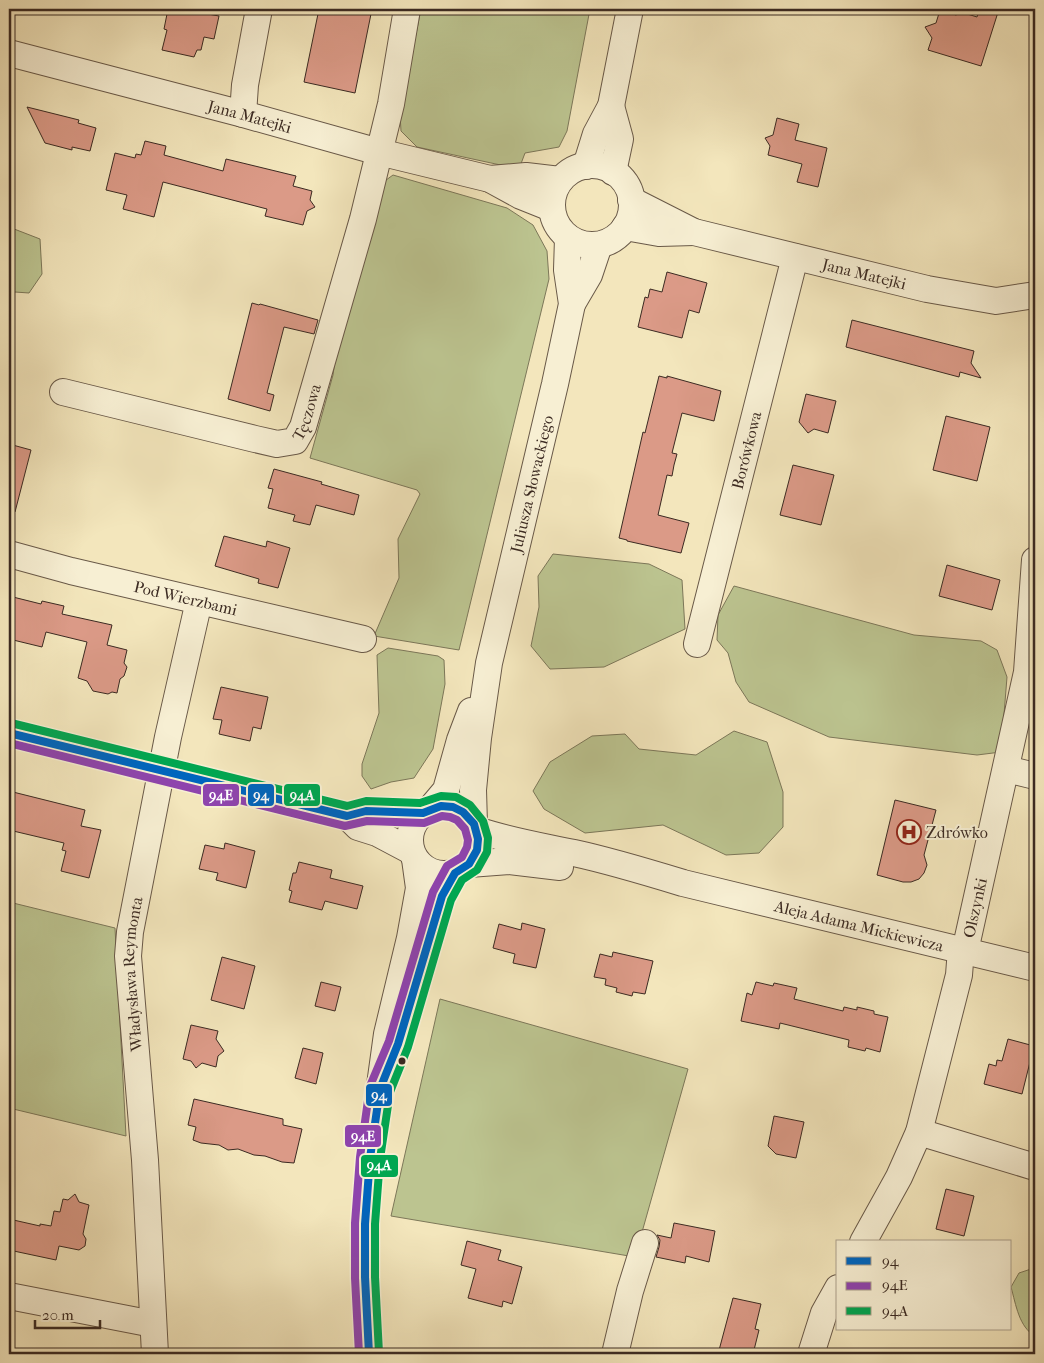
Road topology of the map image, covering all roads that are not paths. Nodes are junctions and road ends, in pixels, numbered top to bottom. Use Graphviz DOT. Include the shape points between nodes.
graph roads {
  1 [pos="259,9"];
  2 [pos="407,9"];
  3 [pos="630,9"];
  4 [pos="9,53"];
  5 [pos="611,106"];
  6 [pos="243,114"];
  7 [pos="379,152"];
  8 [pos="586,166"];
  9 [pos="613,172"];
  10 [pos="490,179"];
  11 [pos="560,180"];
  12 [pos="631,200"];
  13 [pos="552,208"];
  14 [pos="625,227"];
  15 [pos="694,232"];
  16 [pos="568,238"];
  17 [pos="599,245"];
  18 [pos="795,257"];
  19 [pos="1035,295"];
  20 [pos="572,304"];
  21 [pos="63,392"];
  22 [pos="9,554"];
  23 [pos="1035,560"];
  24 [pos="1035,567"];
  25 [pos="199,600"];
  26 [pos="364,640"];
  27 [pos="697,644"];
  28 [pos="489,663"];
  29 [pos="9,733"];
  30 [pos="1006,769"];
  31 [pos="161,770"];
  32 [pos="1035,776"];
  33 [pos="426,811"];
  34 [pos="347,816"];
  35 [pos="475,827"];
  36 [pos="413,855"];
  37 [pos="462,868"];
  38 [pos="683,883"];
  39 [pos="965,951"];
  40 [pos="1035,968"];
  41 [pos="380,1089"];
  42 [pos="918,1132"];
  43 [pos="1035,1167"];
  44 [pos="864,1240"];
  45 [pos="645,1243"];
  46 [pos="836,1292"];
  47 [pos="9,1296"];
  48 [pos="153,1324"];
  49 [pos="154,1354"];
  50 [pos="370,1354"];
  51 [pos="615,1354"];
  52 [pos="811,1354"];
  1 -- 6 [label="street"];
  2 -- 7 [label="street" via="391,104"];
  3 -- 5 [label="street"];
  4 -- 6 [label="street, Jana Matejki"];
  5 -- 8 [label="street" via="596,134"];
  5 -- 9 [label="street" via="620,139"];
  6 -- 7 [label="street, Jana Matejki"];
  7 -- 10 [label="street, Jana Matejki"];
  7 -- 21 [label="street, Tęczowa" via="306,418 295,441 277,444"];
  8 -- 9 [label="street" via="600,166"];
  8 -- 11 [label="street" via="576,168"];
  9 -- 12 [label="street" via="622,179"];
  10 -- 11 [label="street, Jana Matejki" via="526,176"];
  10 -- 13 [label="street, Jana Matejki" via="520,196"];
  11 -- 13 [label="street" via="553,194"];
  12 -- 14 [label="street" via="631,214"];
  12 -- 15 [label="street, Jana Matejki"];
  13 -- 16 [label="street" via="554,220"];
  14 -- 15 [label="street, Jana Matejki" via="659,233"];
  14 -- 17 [label="street" via="614,239"];
  15 -- 18 [label="street, Jana Matejki"];
  16 -- 17 [label="street" via="583,244"];
  16 -- 20 [label="street, Juliusza Słowackiego" via="567,270"];
  17 -- 20 [label="street, Juliusza Słowackiego" via="589,275"];
  18 -- 19 [label="street, Jana Matejki" via="996,302"];
  18 -- 27 [label="street, Borówkowa"];
  20 -- 28 [label="street, Juliusza Słowackiego"];
  22 -- 25 [label="street, Pod Wierzbami"];
  23 -- 24 [label="street, Olszynki"];
  24 -- 30 [label="street, Olszynki" via="1027,672"];
  25 -- 26 [label="street, Pod Wierzbami"];
  25 -- 31 [label="street, Władysława Reymonta"];
  28 -- 33 [label="street, Juliusza Słowackiego" via="460,740 446,790"];
  28 -- 35 [label="street, Juliusza Słowackiego" via="473,790"];
  29 -- 31 [label="street"];
  30 -- 32 [label="street"];
  30 -- 39 [label="street, Olszynki"];
  31 -- 34 [label="street"];
  31 -- 48 [label="street, Władysława Reymonta" via="128,956 145,1160"];
  33 -- 34 [label="street" via="391,814 366,811"];
  33 -- 35 [label="street" via="441,806 453,808 463,812"];
  33 -- 36 [label="street" via="411,831"];
  34 -- 36 [label="street" via="358,827 377,833"];
  35 -- 37 [label="street" via="477,850"];
  35 -- 38 [label="street, Aleja Adama Mickiewicza" via="504,840 635,868"];
  36 -- 37 [label="street" via="422,866 435,873 447,874"];
  36 -- 41 [label="street" via="419,888 387,1034"];
  37 -- 38 [label="street, Aleja Adama Mickiewicza" via="509,861"];
  37 -- 41 [label="street" via="442,896 400,1036"];
  38 -- 39 [label="street, Aleja Adama Mickiewicza"];
  39 -- 40 [label="street, Aleja Adama Mickiewicza"];
  39 -- 42 [label="street, Olszynki"];
  41 -- 50 [label="street" via="365,1224"];
  42 -- 43 [label="street"];
  42 -- 44 [label="street, Olszynki" via="899,1177"];
  45 -- 51 [label="street"];
  46 -- 52 [label="street" via="824,1313"];
  47 -- 48 [label="street"];
  48 -- 49 [label="street, Władysława Reymonta"];
}
